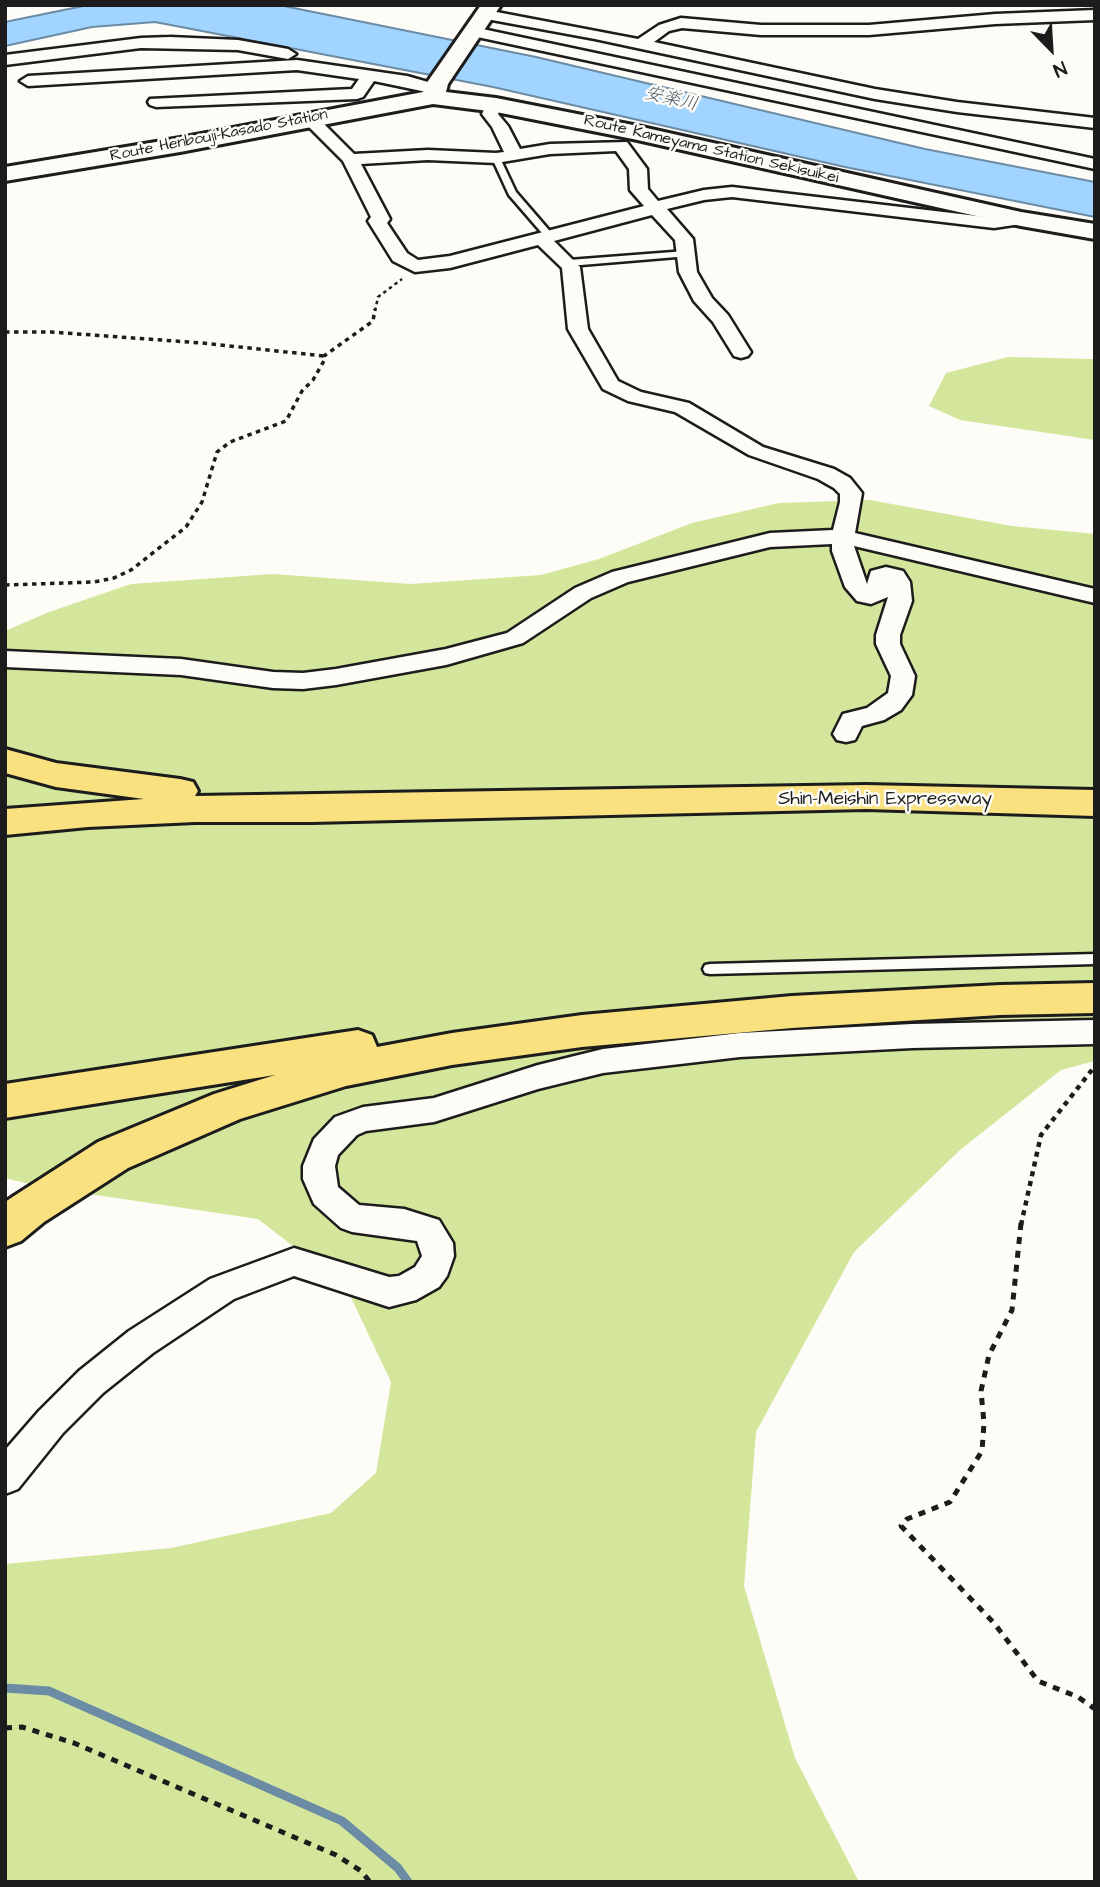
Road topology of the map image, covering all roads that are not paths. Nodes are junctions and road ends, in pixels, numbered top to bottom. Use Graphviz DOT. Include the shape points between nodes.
graph roads {
  1 [pos="1088,5"];
  2 [pos="489,10"];
  3 [pos="1095,14"];
  4 [pos="472,34"];
  5 [pos="641,44"];
  6 [pos="5,60"];
  7 [pos="369,76"];
  8 [pos="29,81"];
  9 [pos="407,81"];
  10 [pos="435,90"];
  11 [pos="333,94"];
  12 [pos="156,102"];
  13 [pos="494,104"];
  14 [pos="315,119"];
  15 [pos="1095,123"];
  16 [pos="514,155"];
  17 [pos="496,158"];
  18 [pos="350,159"];
  19 [pos="1095,164"];
  20 [pos="5,174"];
  21 [pos="654,208"];
  22 [pos="1021,219"];
  23 [pos="1095,232"];
  24 [pos="547,239"];
  25 [pos="686,254"];
  26 [pos="569,262"];
  27 [pos="741,352"];
  28 [pos="842,537"];
  29 [pos="1095,596"];
  30 [pos="5,659"];
  31 [pos="846,734"];
  32 [pos="5,761"];
  33 [pos="676,801"];
  34 [pos="1095,803"];
  35 [pos="5,822"];
  36 [pos="1095,959"];
  37 [pos="709,969"];
  38 [pos="1095,977"];
  39 [pos="1095,999"];
  40 [pos="1095,1032"];
  41 [pos="8,1101"];
  42 [pos="5,1228"];
  43 [pos="5,1477"];
  1 -- 3 [label="lane"];
  2 -- 4 [label="main road"];
  2 -- 5 [label="street"];
  3 -- 5 [label="street" via="869,30 681,23"];
  4 -- 10 [label="main road"];
  4 -- 19 [label="street"];
  5 -- 15 [label="street" via="876,94"];
  6 -- 9 [label="street" via="141,43 206,42 313,58"];
  7 -- 8 [label="street" via="270,66"];
  7 -- 9 [label="street"];
  7 -- 11 [label="street" via="357,94"];
  9 -- 10 [label="street"];
  10 -- 13 [label="main road, Route Kameyama Station Sekisuikei"];
  10 -- 14 [label="main road, Route Henbouji-Kasado Station"];
  11 -- 12 [label="street"];
  11 -- 14 [label="street"];
  13 -- 16 [label="street" via="490,114"];
  13 -- 22 [label="main road, Route Kameyama Station Sekisuikei"];
  14 -- 18 [label="street"];
  14 -- 20 [label="main road, Route Henbouji-Kasado Station"];
  16 -- 17 [label="street"];
  16 -- 21 [label="street" via="621,146 638,169 639,190"];
  17 -- 18 [label="street"];
  17 -- 24 [label="lane" via="512,193"];
  18 -- 24 [label="street" via="381,219 377,221 400,257 415,266"];
  21 -- 22 [label="street" via="732,192 994,223"];
  21 -- 24 [label="street"];
  21 -- 25 [label="street" via="684,239"];
  22 -- 23 [label="main road, Route Kameyama Station Sekisuikei"];
  24 -- 26 [label="street"];
  25 -- 26 [label="lane"];
  25 -- 27 [label="street" via="688,272 698,292"];
  26 -- 28 [label="street" via="578,329 610,385 635,397 682,407 756,451 807,466 842,483 851,497"];
  28 -- 29 [label="street"];
  28 -- 30 [label="street" via="769,540 620,577 583,593 515,638 446,657 336,677 273,680 169,666"];
  28 -- 31 [label="street" via="847,562 864,596 879,593 879,576 895,576 899,582 900,601 888,644 902,676 900,695 892,704 875,715 852,720"];
  32 -- 33 [label="highway" via="55,775 178,791"];
  33 -- 34 [label="highway, Shin-Meishin Expressway" via="866,797"];
  33 -- 35 [label="highway" via="195,809"];
  36 -- 37 [label="lane"];
  38 -- 41 [label="highway" via="906,985 603,1011"];
  39 -- 42 [label="highway" via="792,1012 582,1031 346,1070 279,1089 113,1155"];
  40 -- 43 [label="street" via="740,1045 603,1061 434,1110 363,1119 346,1126 325,1148 319,1179 325,1195 352,1218 428,1230 437,1243 438,1255 427,1277 404,1290 388,1292 294,1262 222,1289 91,1381"];
}
